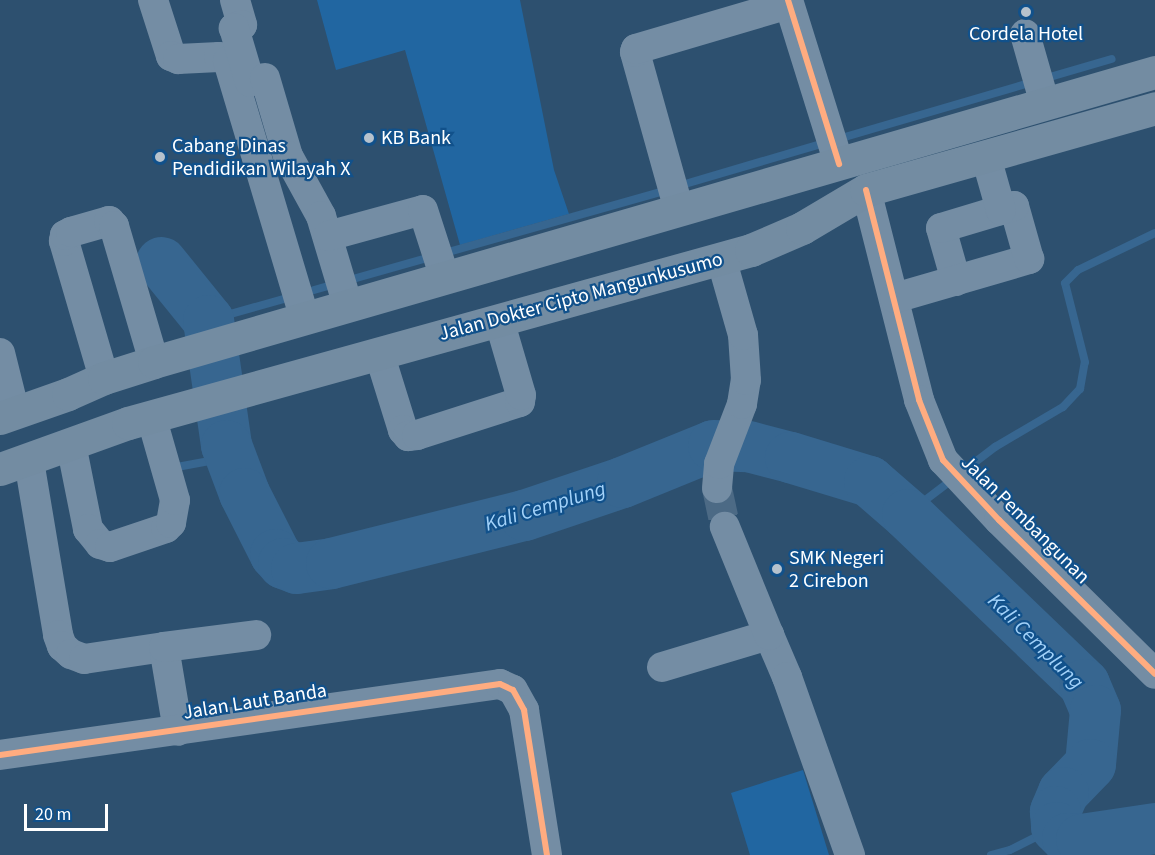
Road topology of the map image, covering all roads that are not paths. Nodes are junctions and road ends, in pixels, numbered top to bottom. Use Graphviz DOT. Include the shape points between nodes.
graph roads {
  1 [pos="153,0"];
  2 [pos="235,0"];
  3 [pos="789,2"];
  4 [pos="1025,34"];
  5 [pos="1155,72"];
  6 [pos="265,78"];
  7 [pos="1040,88"];
  8 [pos="1155,108"];
  9 [pos="986,156"];
  10 [pos="839,164"];
  11 [pos="866,190"];
  12 [pos="674,192"];
  13 [pos="1001,210"];
  14 [pos="327,236"];
  15 [pos="721,258"];
  16 [pos="440,263"];
  17 [pos="956,281"];
  18 [pos="344,290"];
  19 [pos="895,298"];
  20 [pos="304,304"];
  21 [pos="499,320"];
  22 [pos="0,353"];
  23 [pos="379,353"];
  24 [pos="154,362"];
  25 [pos="104,378"];
  26 [pos="8,415"];
  27 [pos="151,416"];
  28 [pos="71,444"];
  29 [pos="14,465"];
  30 [pos="718,476"];
  31 [pos="725,527"];
  32 [pos="256,634"];
  33 [pos="768,635"];
  34 [pos="164,648"];
  35 [pos="662,667"];
  36 [pos="1155,674"];
  37 [pos="178,730"];
  38 [pos="0,755"];
  39 [pos="547,855"];
  40 [pos="850,855"];
  1 -- 20 [label="street" via="171,56 219,57 228,62"];
  2 -- 20 [label="street" via="242,25 234,28"];
  3 -- 10 [label="street"];
  3 -- 12 [label="street" via="636,49"];
  4 -- 7 [label="street"];
  5 -- 7 [label="main road"];
  6 -- 14 [label="street" via="288,156 321,216"];
  7 -- 10 [label="main road"];
  8 -- 9 [label="main road, Jalan Dokter Cipto Mangunkusumo"];
  9 -- 11 [label="main road, Jalan Dokter Cipto Mangunkusumo"];
  9 -- 13 [label="street"];
  10 -- 12 [label="main road"];
  11 -- 15 [label="main road, Jalan Dokter Cipto Mangunkusumo" via="778,239"];
  11 -- 19 [label="street, Jalan Pembangunan"];
  12 -- 16 [label="main road"];
  13 -- 17 [label="street" via="940,228"];
  13 -- 17 [label="street" via="1014,206 1029,259"];
  14 -- 16 [label="street" via="420,209 425,212"];
  14 -- 18 [label="street"];
  15 -- 21 [label="main road, Jalan Dokter Cipto Mangunkusumo"];
  15 -- 30 [label="street" via="743,335 746,381"];
  16 -- 18 [label="main road"];
  17 -- 19 [label="street"];
  18 -- 20 [label="main road"];
  19 -- 36 [label="street, Jalan Pembangunan" via="919,400 943,460"];
  20 -- 24 [label="main road" via="216,345"];
  21 -- 23 [label="main road, Jalan Dokter Cipto Mangunkusumo"];
  21 -- 23 [label="street" via="520,402 417,435 408,436 403,430"];
  22 -- 26 [label="street"];
  23 -- 27 [label="main road, Jalan Dokter Cipto Mangunkusumo"];
  24 -- 25 [label="main road"];
  24 -- 25 [label="street" via="114,225 109,221 71,232 64,241"];
  25 -- 26 [label="main road"];
  26 -- 29 [label="main road"];
  27 -- 28 [label="main road, Jalan Dokter Cipto Mangunkusumo"];
  27 -- 28 [label="street" via="175,501 171,523 166,528 110,547 100,544 88,529"];
  28 -- 29 [label="main road, Jalan Dokter Cipto Mangunkusumo"];
  29 -- 34 [label="street" via="62,646 84,658"];
  31 -- 33 [label="street"];
  32 -- 34 [label="street"];
  33 -- 35 [label="street"];
  33 -- 40 [label="street" via="784,668"];
  34 -- 37 [label="street"];
  37 -- 38 [label="street, Jalan Laut Banda"];
  37 -- 39 [label="street, Jalan Laut Banda" via="500,684 513,690 524,710"];
}
